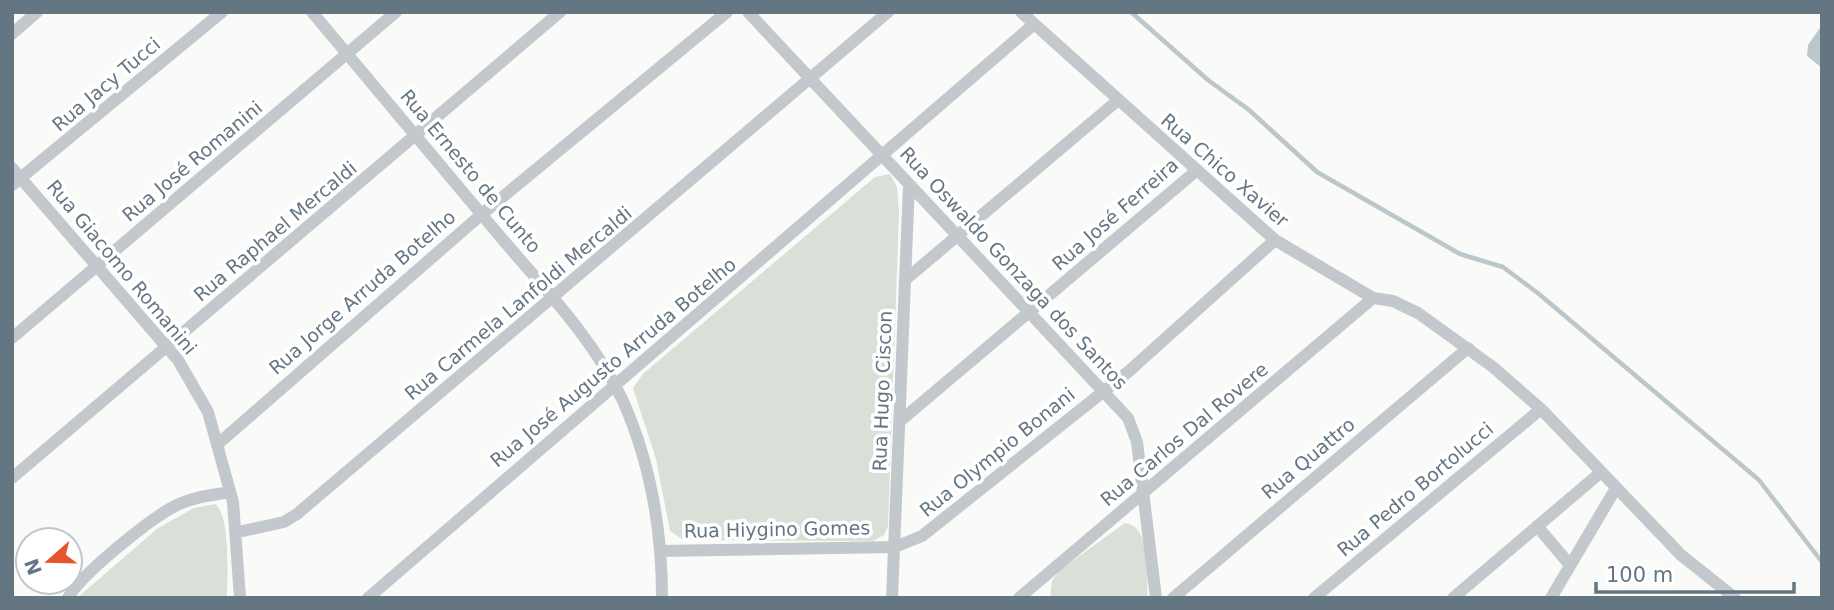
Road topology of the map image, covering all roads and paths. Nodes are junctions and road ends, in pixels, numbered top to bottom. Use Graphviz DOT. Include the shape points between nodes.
graph roads {
  1 [pos="37,12"];
  2 [pos="222,12"];
  3 [pos="312,12"];
  4 [pos="396,12"];
  5 [pos="560,12"];
  6 [pos="727,12"];
  7 [pos="748,12"];
  8 [pos="888,12"];
  9 [pos="1021,12"];
  10 [pos="1033,25"];
  11 [pos="12,34"];
  12 [pos="347,54"];
  13 [pos="811,79"];
  14 [pos="1117,102"];
  15 [pos="417,137"];
  16 [pos="883,157"];
  17 [pos="12,168"];
  18 [pos="1196,171"];
  19 [pos="17,182"];
  20 [pos="909,185"];
  21 [pos="482,214"];
  22 [pos="957,235"];
  23 [pos="1275,240"];
  24 [pos="97,267"];
  25 [pos="905,280"];
  26 [pos="1373,298"];
  27 [pos="553,299"];
  28 [pos="1030,313"];
  29 [pos="12,338"];
  30 [pos="167,347"];
  31 [pos="1468,348"];
  32 [pos="615,385"];
  33 [pos="1104,390"];
  34 [pos="1541,409"];
  35 [pos="899,422"];
  36 [pos="219,443"];
  37 [pos="1600,473"];
  38 [pos="12,478"];
  39 [pos="1616,488"];
  40 [pos="230,492"];
  41 [pos="1143,495"];
  42 [pos="1537,526"];
  43 [pos="238,532"];
  44 [pos="895,547"];
  45 [pos="660,551"];
  46 [pos="1570,565"];
  47 [pos="68,598"];
  48 [pos="240,598"];
  49 [pos="369,598"];
  50 [pos="662,598"];
  51 [pos="892,598"];
  52 [pos="1019,598"];
  53 [pos="1156,598"];
  54 [pos="1173,598"];
  55 [pos="1314,598"];
  56 [pos="1453,598"];
  57 [pos="1551,598"];
  58 [pos="1735,598"];
  1 -- 11 [label="street"];
  2 -- 19 [label="street, Rua Jacy Tucci"];
  3 -- 12 [label="street, Rua Ernesto de Cunto"];
  4 -- 12 [label="street, Rua José Romanini"];
  5 -- 15 [label="street, Rua Raphael Mercaldi"];
  6 -- 21 [label="street, Rua Jorge Arruda Botelho"];
  7 -- 13 [label="street, Rua Oswaldo Gonzaga dos Santos"];
  8 -- 13 [label="street, Rua Carmela Lanfoldi Mercaldi"];
  9 -- 10 [label="street, Rua Chico Xavier"];
  10 -- 14 [label="street, Rua Chico Xavier"];
  10 -- 16 [label="street, Rua José Augusto Arruda Botelho"];
  12 -- 15 [label="street, Rua Ernesto de Cunto"];
  12 -- 24 [label="street, Rua José Romanini"];
  13 -- 16 [label="street, Rua Oswaldo Gonzaga dos Santos"];
  13 -- 27 [label="street, Rua Carmela Lanfoldi Mercaldi"];
  14 -- 18 [label="street, Rua Chico Xavier"];
  14 -- 22 [label="street"];
  15 -- 21 [label="street, Rua Ernesto de Cunto"];
  15 -- 30 [label="street, Rua Raphael Mercaldi"];
  16 -- 20 [label="street, Rua Oswaldo Gonzaga dos Santos"];
  16 -- 32 [label="street, Rua José Augusto Arruda Botelho"];
  17 -- 19 [label="street, Rua Giacomo Romanini"];
  18 -- 23 [label="street, Rua Chico Xavier"];
  18 -- 28 [label="street, Rua José Ferreira"];
  19 -- 24 [label="street, Rua Giacomo Romanini"];
  20 -- 22 [label="street, Rua Oswaldo Gonzaga dos Santos"];
  20 -- 25 [label="street, Rua Hugo Ciscon"];
  21 -- 27 [label="street, Rua Ernesto de Cunto"];
  21 -- 36 [label="street, Rua Jorge Arruda Botelho"];
  22 -- 25 [label="street"];
  22 -- 28 [label="street, Rua Oswaldo Gonzaga dos Santos"];
  23 -- 26 [label="street, Rua Chico Xavier"];
  23 -- 33 [label="street, Rua Olympio Bonani"];
  24 -- 29 [label="street, Rua José Romanini"];
  24 -- 30 [label="street, Rua Giacomo Romanini"];
  25 -- 35 [label="street, Rua Hugo Ciscon"];
  26 -- 31 [label="street, Rua Chico Xavier" via="1418,313"];
  26 -- 41 [label="street, Rua Carlos Dal Rovere"];
  27 -- 32 [label="street, Rua Ernesto de Cunto"];
  27 -- 43 [label="street, Rua Carmela Lanfoldi Mercaldi" via="298,514 284,522"];
  28 -- 33 [label="street, Rua Oswaldo Gonzaga dos Santos"];
  28 -- 35 [label="street, Rua José Ferreira"];
  30 -- 36 [label="street, Rua Giacomo Romanini" via="208,412"];
  30 -- 38 [label="street, Rua Raphael Mercaldi"];
  31 -- 34 [label="street, Rua Chico Xavier"];
  31 -- 54 [label="street, Rua Quattro"];
  32 -- 45 [label="street, Rua Ernesto de Cunto" via="644,461"];
  32 -- 49 [label="street, Rua José Augusto Arruda Botelho"];
  33 -- 41 [label="street, Rua Oswaldo Gonzaga dos Santos" via="1128,418 1137,442"];
  33 -- 44 [label="street, Rua Olympio Bonani" via="946,520"];
  34 -- 37 [label="street, Rua Chico Xavier"];
  34 -- 55 [label="street, Rua Pedro Bortolucci"];
  35 -- 44 [label="street, Rua Hugo Ciscon"];
  36 -- 40 [label="street, Rua Giacomo Romanini"];
  37 -- 39 [label="street, Rua Chico Xavier"];
  37 -- 42 [label="street"];
  39 -- 46 [label="street"];
  39 -- 58 [label="street, Rua Chico Xavier" via="1681,555"];
  40 -- 43 [label="street, Rua Giacomo Romanini"];
  40 -- 47 [label="street" via="191,500 163,513 82,580"];
  41 -- 52 [label="street, Rua Carlos Dal Rovere"];
  41 -- 53 [label="street, Rua Oswaldo Gonzaga dos Santos"];
  42 -- 46 [label="street"];
  42 -- 56 [label="street"];
  43 -- 48 [label="street, Rua Giacomo Romanini"];
  44 -- 45 [label="street, Rua Hiygino Gomes"];
  44 -- 51 [label="street, Rua Hugo Ciscon"];
  45 -- 50 [label="street, Rua Ernesto de Cunto"];
  46 -- 57 [label="street"];
}
